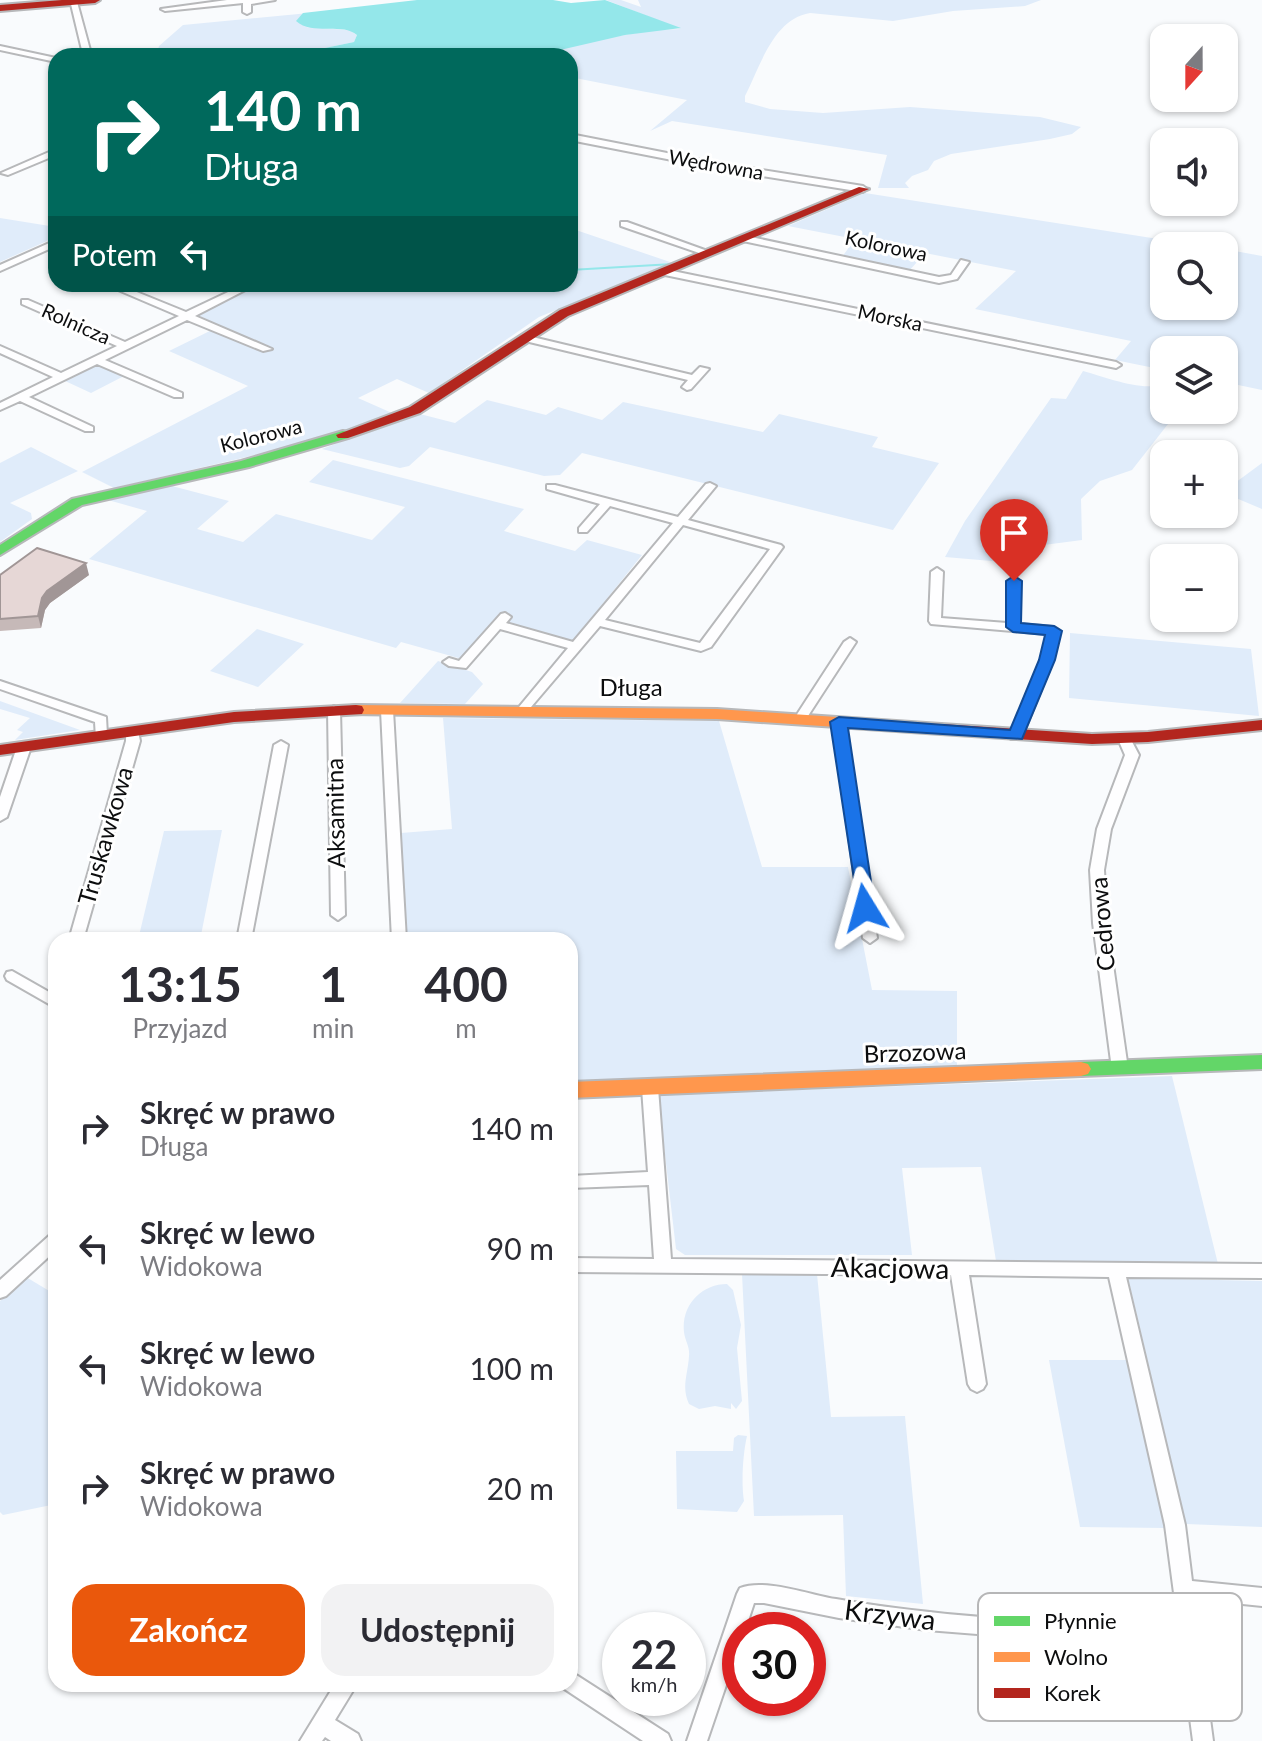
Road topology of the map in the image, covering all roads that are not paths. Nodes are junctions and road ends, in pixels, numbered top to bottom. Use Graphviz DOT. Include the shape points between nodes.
graph roads {
  1 [pos="95,0"];
  2 [pos="271,0"];
  3 [pos="247,1"];
  4 [pos="70,2"];
  5 [pos="0,8"];
  6 [pos="165,9"];
  7 [pos="247,12"];
  8 [pos="0,48"];
  9 [pos="85,48"];
  10 [pos="48,58"];
  11 [pos="578,139"];
  12 [pos="48,155"];
  13 [pos="7,173"];
  14 [pos="863,189"];
  15 [pos="624,224"];
  16 [pos="746,239"];
  17 [pos="48,247"];
  18 [pos="708,253"];
  19 [pos="964,262"];
  20 [pos="0,268"];
  21 [pos="663,272"];
  22 [pos="128,292"];
  23 [pos="236,292"];
  24 [pos="25,302"];
  25 [pos="186,316"];
  26 [pos="524,338"];
  27 [pos="126,346"];
  28 [pos="0,349"];
  29 [pos="267,349"];
  30 [pos="97,360"];
  31 [pos="1116,365"];
  32 [pos="704,369"];
  33 [pos="61,377"];
  34 [pos="178,395"];
  35 [pos="20,397"];
  36 [pos="0,407"];
  37 [pos="89,429"];
  38 [pos="710,486"];
  39 [pos="551,487"];
  40 [pos="607,503"];
  41 [pos="680,521"];
  42 [pos="583,530"];
  43 [pos="0,551"];
  44 [pos="937,572"];
  45 [pos="1014,581"];
  46 [pos="596,621"];
  47 [pos="1013,627"];
  48 [pos="850,642"];
  49 [pos="575,646"];
  50 [pos="449,662"];
  51 [pos="0,685"];
  52 [pos="334,710"];
  53 [pos="387,710"];
  54 [pos="525,711"];
  55 [pos="800,719"];
  56 [pos="839,722"];
  57 [pos="1262,725"];
  58 [pos="132,731"];
  59 [pos="101,735"];
  60 [pos="1016,736"];
  61 [pos="1124,739"];
  62 [pos="281,745"];
  63 [pos="24,747"];
  64 [pos="0,750"];
  65 [pos="0,817"];
  66 [pos="338,915"];
  67 [pos="78,932"];
  68 [pos="246,932"];
  69 [pos="399,932"];
  70 [pos="870,938"];
  71 [pos="12,976"];
  72 [pos="48,998"];
  73 [pos="1262,1062"];
  74 [pos="1120,1069"];
  75 [pos="650,1088"];
  76 [pos="578,1090"];
  77 [pos="657,1178"];
  78 [pos="578,1182"];
  79 [pos="48,1247"];
  80 [pos="578,1265"];
  81 [pos="663,1265"];
  82 [pos="959,1269"];
  83 [pos="1116,1271"];
  84 [pos="1262,1271"];
  85 [pos="0,1291"];
  86 [pos="977,1384"];
  87 [pos="1183,1589"];
  88 [pos="1184,1593"];
  89 [pos="1222,1593"];
  90 [pos="1242,1595"];
  91 [pos="1262,1597"];
  92 [pos="978,1625"];
  93 [pos="578,1686"];
  94 [pos="342,1692"];
  95 [pos="1200,1721"];
  96 [pos="316,1732"];
  97 [pos="351,1741"];
  98 [pos="661,1741"];
  99 [pos="697,1741"];
  100 [pos="1203,1741"];
  1 -- 4 [label="street"];
  2 -- 3 [label="street"];
  3 -- 6 [label="street"];
  3 -- 7 [label="street"];
  4 -- 5 [label="street"];
  4 -- 9 [label="street"];
  8 -- 10 [label="street"];
  11 -- 14 [label="street, Wędrowna"];
  12 -- 13 [label="street"];
  14 -- 16 [label="street, Kolorowa"];
  15 -- 18 [label="street"];
  16 -- 18 [label="street, Kolorowa"];
  16 -- 19 [label="street, Kolorowa" via="939,280 954,277"];
  17 -- 20 [label="street"];
  18 -- 21 [label="street, Kolorowa"];
  21 -- 26 [label="street, Kolorowa" via="564,313"];
  21 -- 31 [label="street, Morska"];
  22 -- 25 [label="street"];
  23 -- 25 [label="street, Rolnicza"];
  24 -- 27 [label="street, Rolnicza"];
  25 -- 27 [label="street, Rolnicza"];
  25 -- 29 [label="street"];
  26 -- 32 [label="street" via="691,383"];
  26 -- 43 [label="street, Kolorowa" via="451,389 381,424 244,464 77,502"];
  27 -- 30 [label="street, Rolnicza"];
  28 -- 33 [label="street"];
  30 -- 33 [label="street, Rolnicza"];
  30 -- 34 [label="street, Rolnicza"];
  33 -- 35 [label="street, Rolnicza"];
  35 -- 36 [label="street, Rolnicza"];
  35 -- 37 [label="street"];
  38 -- 41 [label="street"];
  39 -- 40 [label="street"];
  40 -- 41 [label="street"];
  40 -- 42 [label="street"];
  41 -- 46 [label="street"];
  41 -- 46 [label="street" via="772,544 776,551 701,647"];
  44 -- 47 [label="street" via="935,621"];
  45 -- 47 [label="street"];
  46 -- 49 [label="street"];
  47 -- 60 [label="street" via="1054,631"];
  48 -- 55 [label="street"];
  49 -- 50 [label="street" via="502,621 462,665"];
  49 -- 54 [label="street"];
  51 -- 59 [label="street" via="101,720"];
  52 -- 53 [label="street, Długa"];
  52 -- 58 [label="street, Długa"];
  52 -- 66 [label="street, Aksamitna"];
  53 -- 54 [label="street, Długa"];
  53 -- 69 [label="street"];
  54 -- 55 [label="street, Długa"];
  55 -- 56 [label="street, Długa"];
  56 -- 60 [label="street, Długa"];
  56 -- 70 [label="street"];
  57 -- 61 [label="street, Długa"];
  58 -- 59 [label="street, Długa"];
  58 -- 67 [label="street, Truskawkowa"];
  59 -- 63 [label="street, Długa"];
  60 -- 61 [label="street, Długa"];
  61 -- 74 [label="street, Cedrowa" via="1132,755 1104,829 1097,870"];
  62 -- 68 [label="street"];
  63 -- 64 [label="street, Długa"];
  63 -- 65 [label="street"];
  71 -- 72 [label="street"];
  73 -- 74 [label="street, Brzozowa"];
  74 -- 75 [label="street, Brzozowa"];
  75 -- 76 [label="street, Brzozowa"];
  75 -- 77 [label="street"];
  77 -- 78 [label="street"];
  77 -- 81 [label="street"];
  79 -- 85 [label="street"];
  80 -- 81 [label="street, Akacjowa"];
  81 -- 82 [label="street, Akacjowa"];
  82 -- 83 [label="street, Akacjowa"];
  82 -- 86 [label="street"];
  83 -- 84 [label="street, Akacjowa"];
  83 -- 87 [label="street" via="1175,1525"];
  87 -- 88 [label="street"];
  87 -- 89 [label="street"];
  90 -- 91 [label="street"];
  92 -- 99 [label="street, Krzywa" via="747,1594"];
  93 -- 98 [label="street"];
  94 -- 96 [label="street"];
  95 -- 100 [label="street"];
  96 -- 97 [label="street"];
}
